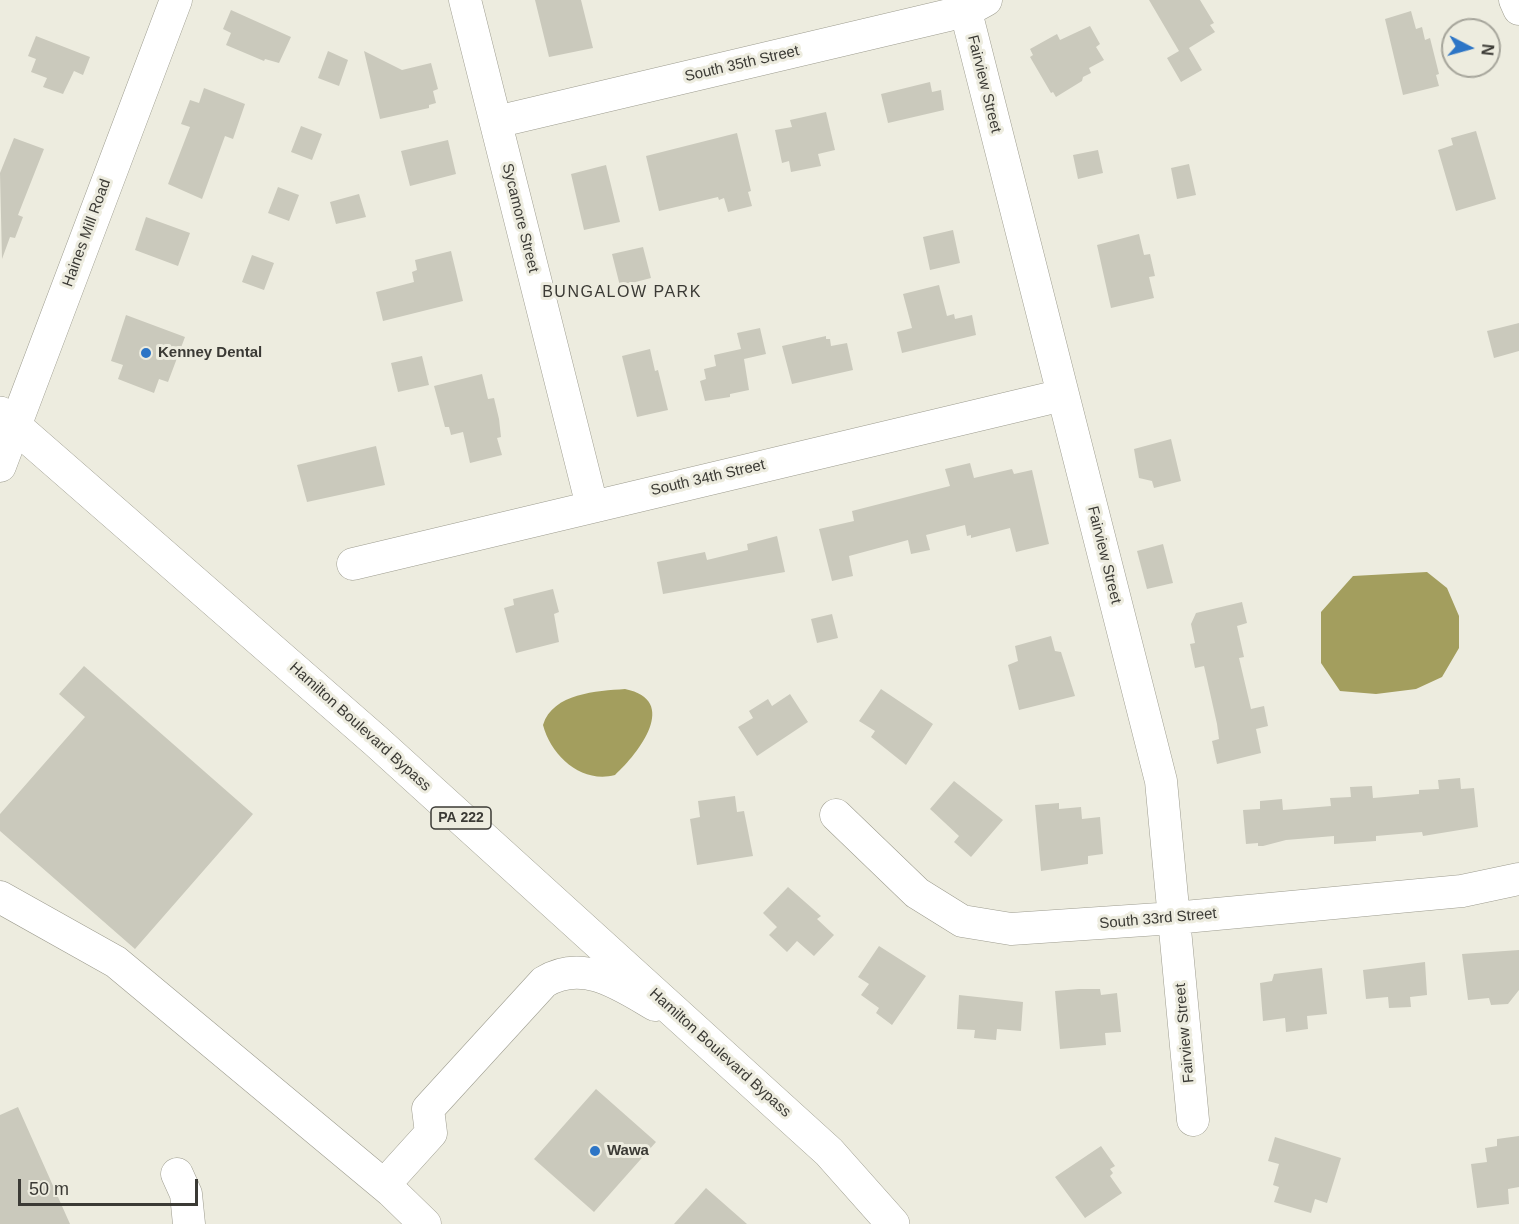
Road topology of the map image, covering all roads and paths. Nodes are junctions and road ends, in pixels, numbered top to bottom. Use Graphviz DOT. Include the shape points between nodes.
graph roads {
  1 [pos="176,0"];
  2 [pos="465,0"];
  3 [pos="1515,0"];
  4 [pos="971,4"];
  5 [pos="1519,9"];
  6 [pos="496,122"];
  7 [pos="1064,395"];
  8 [pos="8,420"];
  9 [pos="0,466"];
  10 [pos="592,506"];
  11 [pos="353,564"];
  12 [pos="836,815"];
  13 [pos="1519,879"];
  14 [pos="0,897"];
  15 [pos="1174,918"];
  16 [pos="689,1025"];
  17 [pos="1193,1120"];
  18 [pos="177,1174"];
  19 [pos="384,1185"];
  20 [pos="415,1218"];
  21 [pos="189,1224"];
  22 [pos="893,1224"];
  1 -- 8 [label="street, Haines Mill Road"];
  2 -- 6 [label="street, Sycamore Street"];
  3 -- 5 [label="street"];
  4 -- 6 [label="street, South 35th Street"];
  4 -- 7 [label="street, Fairview Street"];
  6 -- 10 [label="street, Sycamore Street"];
  7 -- 10 [label="street, South 34th Street"];
  7 -- 15 [label="street, Fairview Street" via="1161,781"];
  8 -- 9 [label="street, Haines Mill Road"];
  8 -- 16 [label="main road, Hamilton Boulevard Bypass / PA 222" via="376,741"];
  10 -- 11 [label="street, South 34th Street"];
  12 -- 15 [label="street, South 33rd Street" via="917,894 962,921 986,927 1037,930"];
  13 -- 15 [label="street, South 33rd Street" via="1462,891"];
  14 -- 19 [label="street" via="117,962"];
  15 -- 17 [label="street, Fairview Street"];
  16 -- 19 [label="street" via="609,978 582,972 555,975 544,982 428,1109 431,1133"];
  16 -- 22 [label="main road, Hamilton Boulevard Bypass / PA 222" via="829,1152"];
  18 -- 21 [label="street" via="186,1194"];
  19 -- 20 [label="street"];
}
